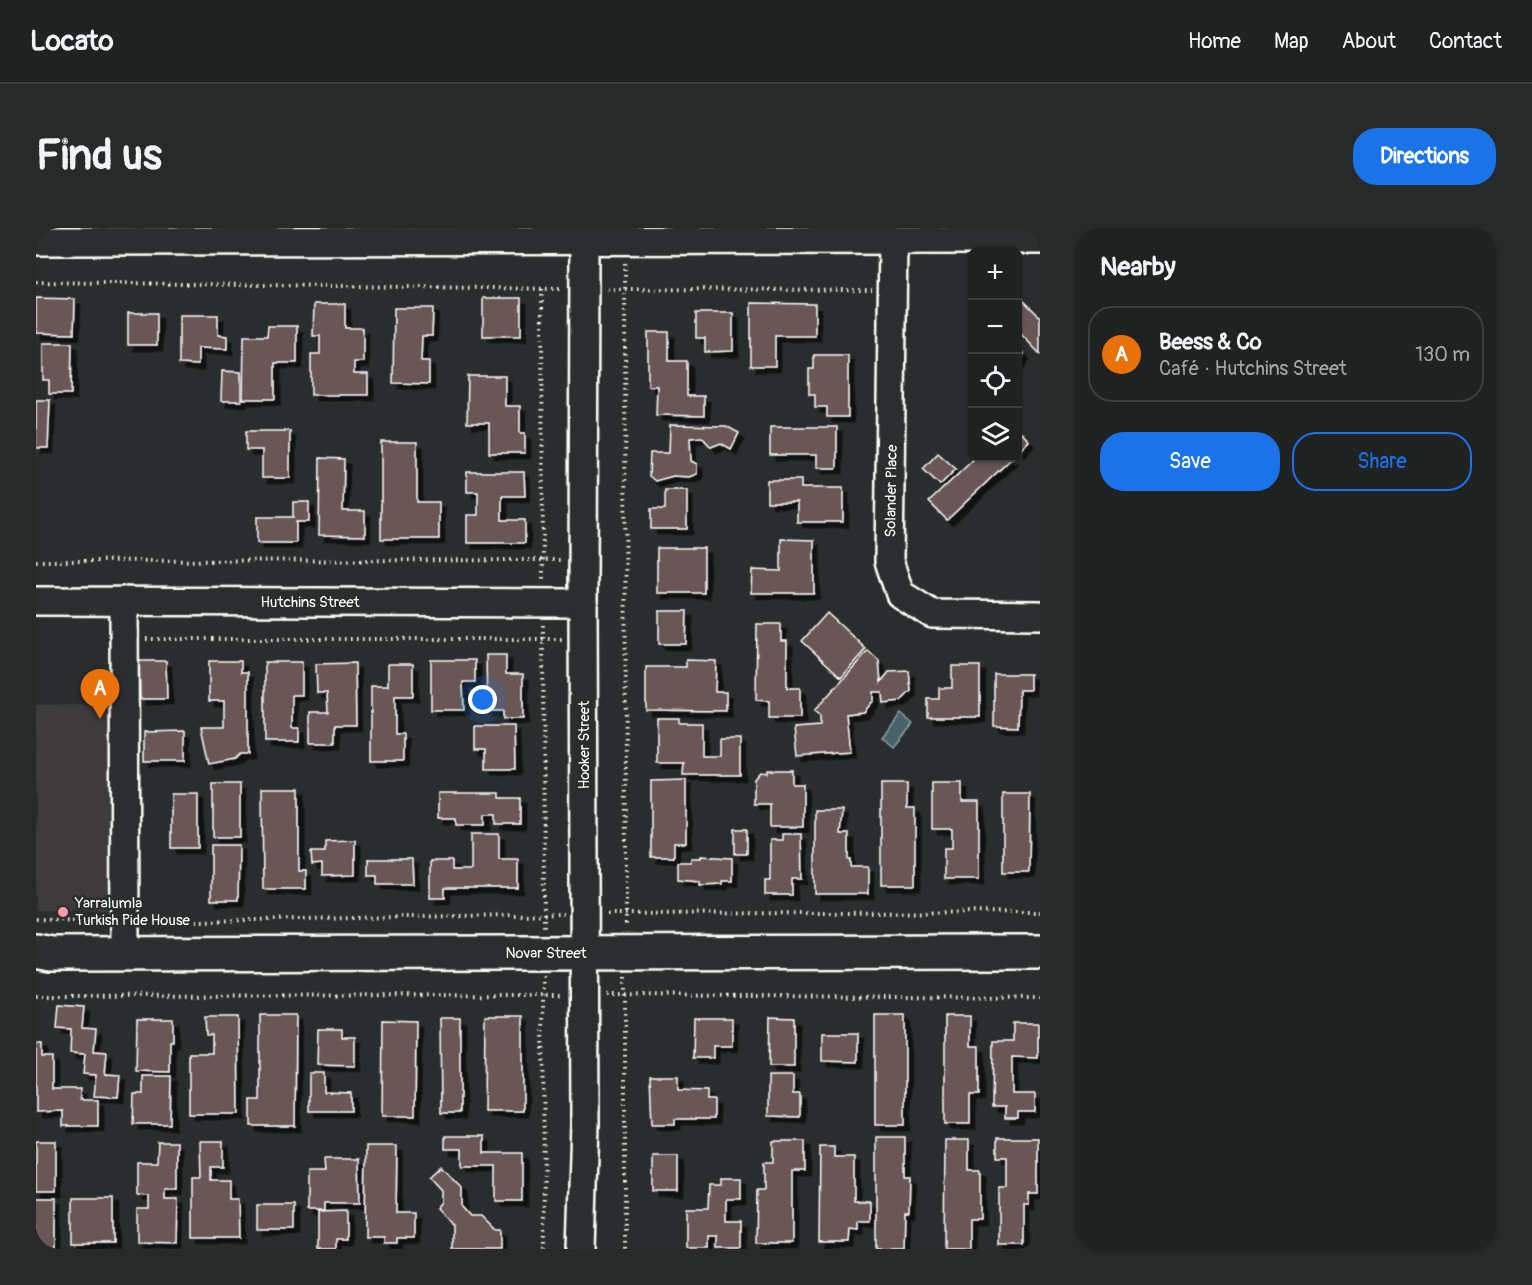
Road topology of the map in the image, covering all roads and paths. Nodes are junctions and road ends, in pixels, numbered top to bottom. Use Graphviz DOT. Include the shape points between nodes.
graph roads {
  1 [pos="423,234"];
  2 [pos="1040,240"];
  3 [pos="36,241"];
  4 [pos="584,241"];
  5 [pos="625,241"];
  6 [pos="893,241"];
  7 [pos="36,282"];
  8 [pos="542,289"];
  9 [pos="584,289"];
  10 [pos="625,289"];
  11 [pos="893,290"];
  12 [pos="543,560"];
  13 [pos="36,561"];
  14 [pos="583,561"];
  15 [pos="36,601"];
  16 [pos="124,601"];
  17 [pos="543,603"];
  18 [pos="583,603"];
  19 [pos="1040,615"];
  20 [pos="124,639"];
  21 [pos="543,639"];
  22 [pos="583,639"];
  23 [pos="1040,912"];
  24 [pos="627,913"];
  25 [pos="544,914"];
  26 [pos="584,914"];
  27 [pos="36,919"];
  28 [pos="125,938"];
  29 [pos="1040,952"];
  30 [pos="543,953"];
  31 [pos="584,953"];
  32 [pos="625,953"];
  33 [pos="41,954"];
  34 [pos="543,995"];
  35 [pos="584,995"];
  36 [pos="625,995"];
  37 [pos="36,996"];
  38 [pos="1040,998"];
  39 [pos="544,1249"];
  40 [pos="581,1249"];
  41 [pos="626,1249"];
  1 -- 3 [label="street"];
  1 -- 4 [label="street"];
  2 -- 6 [label="street"];
  4 -- 5 [label="street"];
  4 -- 9 [label="street, Hooker Street"];
  5 -- 6 [label="street"];
  5 -- 10 [label="path"];
  6 -- 11 [label="street, Solander Place"];
  7 -- 8 [label="path"];
  8 -- 9 [label="path"];
  8 -- 12 [label="path"];
  9 -- 10 [label="path"];
  9 -- 14 [label="street, Hooker Street"];
  10 -- 11 [label="path"];
  10 -- 24 [label="path"];
  11 -- 19 [label="street, Solander Place" via="890,561 900,594 932,614"];
  12 -- 13 [label="path"];
  12 -- 14 [label="path"];
  12 -- 17 [label="path"];
  14 -- 18 [label="street, Hooker Street"];
  15 -- 16 [label="street, Hutchins Street"];
  16 -- 17 [label="street, Hutchins Street"];
  16 -- 20 [label="street"];
  17 -- 18 [label="street, Hutchins Street"];
  17 -- 21 [label="path"];
  18 -- 22 [label="street, Hooker Street"];
  20 -- 21 [label="path"];
  20 -- 28 [label="street"];
  21 -- 22 [label="path"];
  21 -- 25 [label="path"];
  22 -- 26 [label="street, Hooker Street"];
  23 -- 24 [label="path"];
  24 -- 26 [label="path"];
  24 -- 32 [label="path"];
  25 -- 26 [label="path"];
  25 -- 28 [label="path"];
  25 -- 30 [label="path"];
  26 -- 31 [label="street, Hooker Street"];
  27 -- 28 [label="path"];
  28 -- 30 [label="main road, Novar Street"];
  28 -- 33 [label="main road, Novar Street"];
  29 -- 32 [label="main road, Novar Street"];
  30 -- 31 [label="main road, Novar Street"];
  30 -- 34 [label="path"];
  31 -- 32 [label="main road, Novar Street"];
  31 -- 35 [label="street, Hooker Street"];
  32 -- 36 [label="path"];
  34 -- 35 [label="path"];
  34 -- 37 [label="path"];
  34 -- 39 [label="path"];
  35 -- 36 [label="path"];
  35 -- 40 [label="street, Hooker Street"];
  36 -- 38 [label="path"];
  36 -- 41 [label="path"];
}
